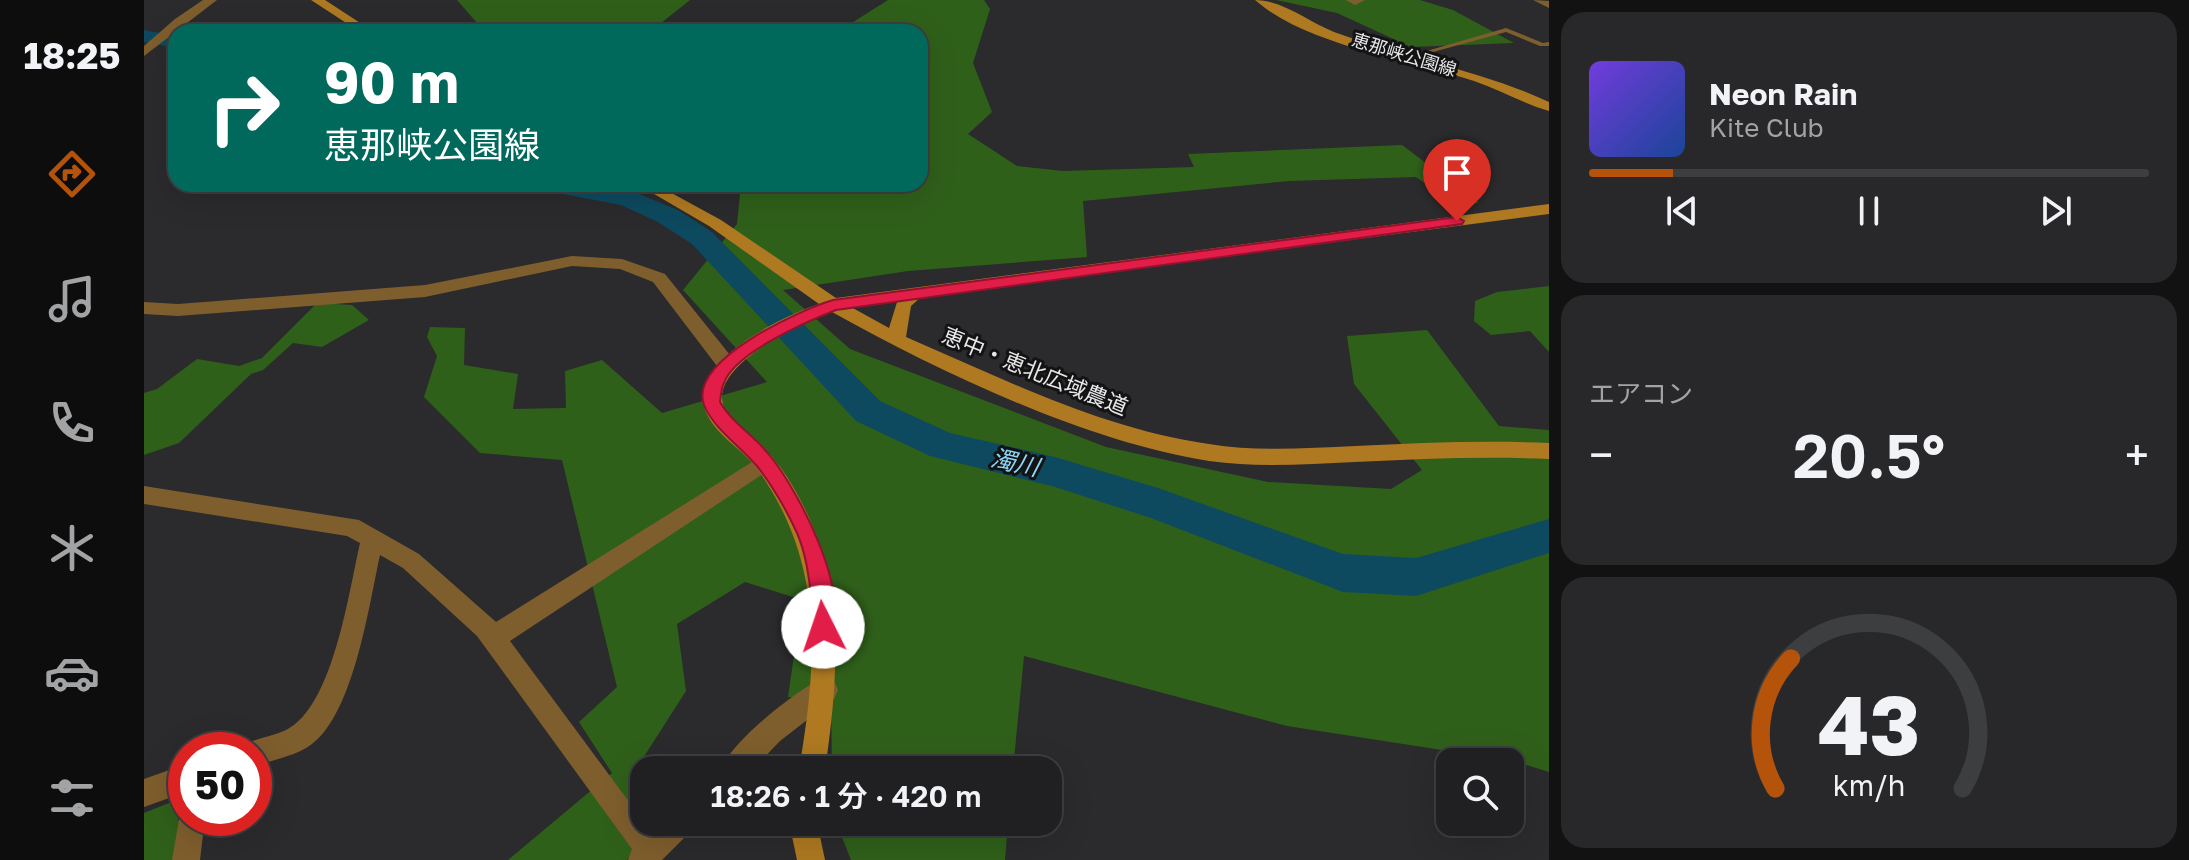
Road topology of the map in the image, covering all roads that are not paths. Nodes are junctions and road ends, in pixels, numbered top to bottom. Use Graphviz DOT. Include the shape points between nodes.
graph roads {
  1 [pos="211,0"];
  2 [pos="317,0"];
  3 [pos="1261,0"];
  4 [pos="1349,0"];
  5 [pos="1362,0"];
  6 [pos="1539,0"];
  7 [pos="1549,5"];
  8 [pos="176,24"];
  9 [pos="355,24"];
  10 [pos="168,31"];
  11 [pos="1549,44"];
  12 [pos="149,48"];
  13 [pos="1409,57"];
  14 [pos="1549,107"];
  15 [pos="659,192"];
  16 [pos="1549,209"];
  17 [pos="917,291"];
  18 [pos="833,305"];
  19 [pos="144,308"];
  20 [pos="897,340"];
  21 [pos="727,365"];
  22 [pos="1549,451"];
  23 [pos="765,462"];
  24 [pos="144,495"];
  25 [pos="372,539"];
  26 [pos="493,638"];
  27 [pos="825,690"];
  28 [pos="272,747"];
  29 [pos="747,756"];
  30 [pos="814,756"];
  31 [pos="168,784"];
  32 [pos="144,793"];
  33 [pos="189,836"];
  34 [pos="666,836"];
  35 [pos="806,836"];
  36 [pos="647,856"];
  37 [pos="186,860"];
  38 [pos="811,860"];
  1 -- 8 [label="street"];
  2 -- 9 [label="main road"];
  3 -- 13 [label="main road, 恵那峡公園線" via="1307,25"];
  4 -- 5 [label="lane"];
  6 -- 7 [label="street"];
  10 -- 12 [label="street"];
  11 -- 13 [label="lane" via="1506,30"];
  13 -- 14 [label="main road, 恵那峡公園線" via="1486,79"];
  15 -- 18 [label="main road, 恵中・恵北広域農道" via="715,223"];
  16 -- 17 [label="main road"];
  17 -- 18 [label="main road"];
  17 -- 20 [label="main road" via="900,310"];
  18 -- 20 [label="main road, 恵中・恵北広域農道"];
  18 -- 21 [label="main road" via="799,319"];
  19 -- 21 [label="street" via="178,310 425,291 542,265 611,262 659,278"];
  20 -- 22 [label="main road, 恵中・恵北広域農道" via="1064,413 1132,436 1210,453 1289,457 1485,448"];
  21 -- 23 [label="main road" via="715,380 712,402"];
  23 -- 26 [label="street"];
  23 -- 27 [label="main road" via="808,533 822,596"];
  24 -- 25 [label="street" via="351,527"];
  25 -- 26 [label="street" via="411,561"];
  25 -- 28 [label="street" via="343,662 322,709 304,735"];
  26 -- 36 [label="street"];
  27 -- 29 [label="street"];
  27 -- 30 [label="main road"];
  31 -- 32 [label="street"];
  33 -- 37 [label="street"];
  34 -- 36 [label="street"];
  35 -- 38 [label="main road"];
}
